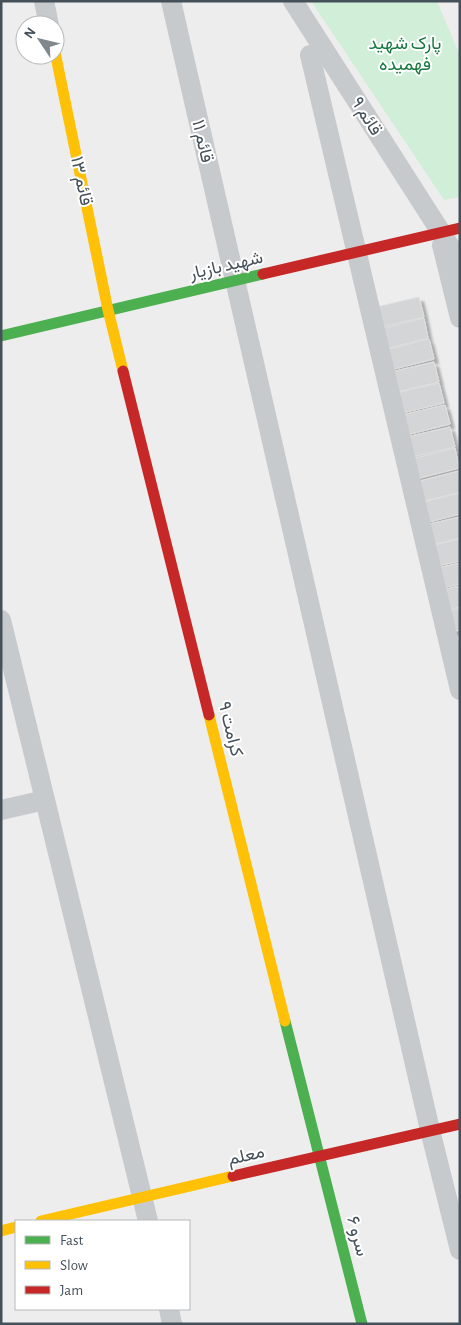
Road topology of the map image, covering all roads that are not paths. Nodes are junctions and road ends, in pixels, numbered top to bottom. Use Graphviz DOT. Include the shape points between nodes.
graph roads {
  1 [pos="44,1"];
  2 [pos="172,1"];
  3 [pos="293,1"];
  4 [pos="47,15"];
  5 [pos="310,55"];
  6 [pos="58,65"];
  7 [pos="460,228"];
  8 [pos="440,232"];
  9 [pos="356,252"];
  10 [pos="460,262"];
  11 [pos="235,281"];
  12 [pos="108,310"];
  13 [pos="460,318"];
  14 [pos="1,336"];
  15 [pos="1,620"];
  16 [pos="460,690"];
  17 [pos="45,800"];
  18 [pos="1,810"];
  19 [pos="460,1124"];
  20 [pos="430,1130"];
  21 [pos="319,1156"];
  22 [pos="143,1198"];
  23 [pos="45,1220"];
  24 [pos="148,1220"];
  25 [pos="15,1227"];
  26 [pos="1,1231"];
  27 [pos="460,1250"];
  28 [pos="169,1310"];
  29 [pos="172,1324"];
  30 [pos="362,1324"];
  1 -- 4 [label="street"];
  2 -- 11 [label="street, قائم ۱۱"];
  3 -- 8 [label="street, قائم ۹"];
  5 -- 9 [label="street"];
  6 -- 12 [label="street, قائم ۱۳"];
  7 -- 8 [label="street, شهید بازیار"];
  8 -- 9 [label="street, شهید بازیار"];
  8 -- 10 [label="street, قائم ۹"];
  8 -- 13 [label="street"];
  9 -- 11 [label="street, شهید بازیار"];
  9 -- 16 [label="street"];
  11 -- 12 [label="street, شهید بازیار"];
  11 -- 20 [label="street, قائم ۱۱"];
  12 -- 14 [label="street, شهید بازیار"];
  12 -- 21 [label="street, کرامت ۹"];
  15 -- 17 [label="street"];
  17 -- 18 [label="street"];
  17 -- 22 [label="street"];
  19 -- 20 [label="street, معلم"];
  20 -- 21 [label="street, معلم"];
  20 -- 27 [label="street, قائم ۱۱"];
  21 -- 22 [label="street, معلم"];
  21 -- 30 [label="street, سرو ۶"];
  22 -- 23 [label="street, معلم"];
  22 -- 24 [label="street"];
  25 -- 26 [label="street"];
  28 -- 29 [label="street"];
}
